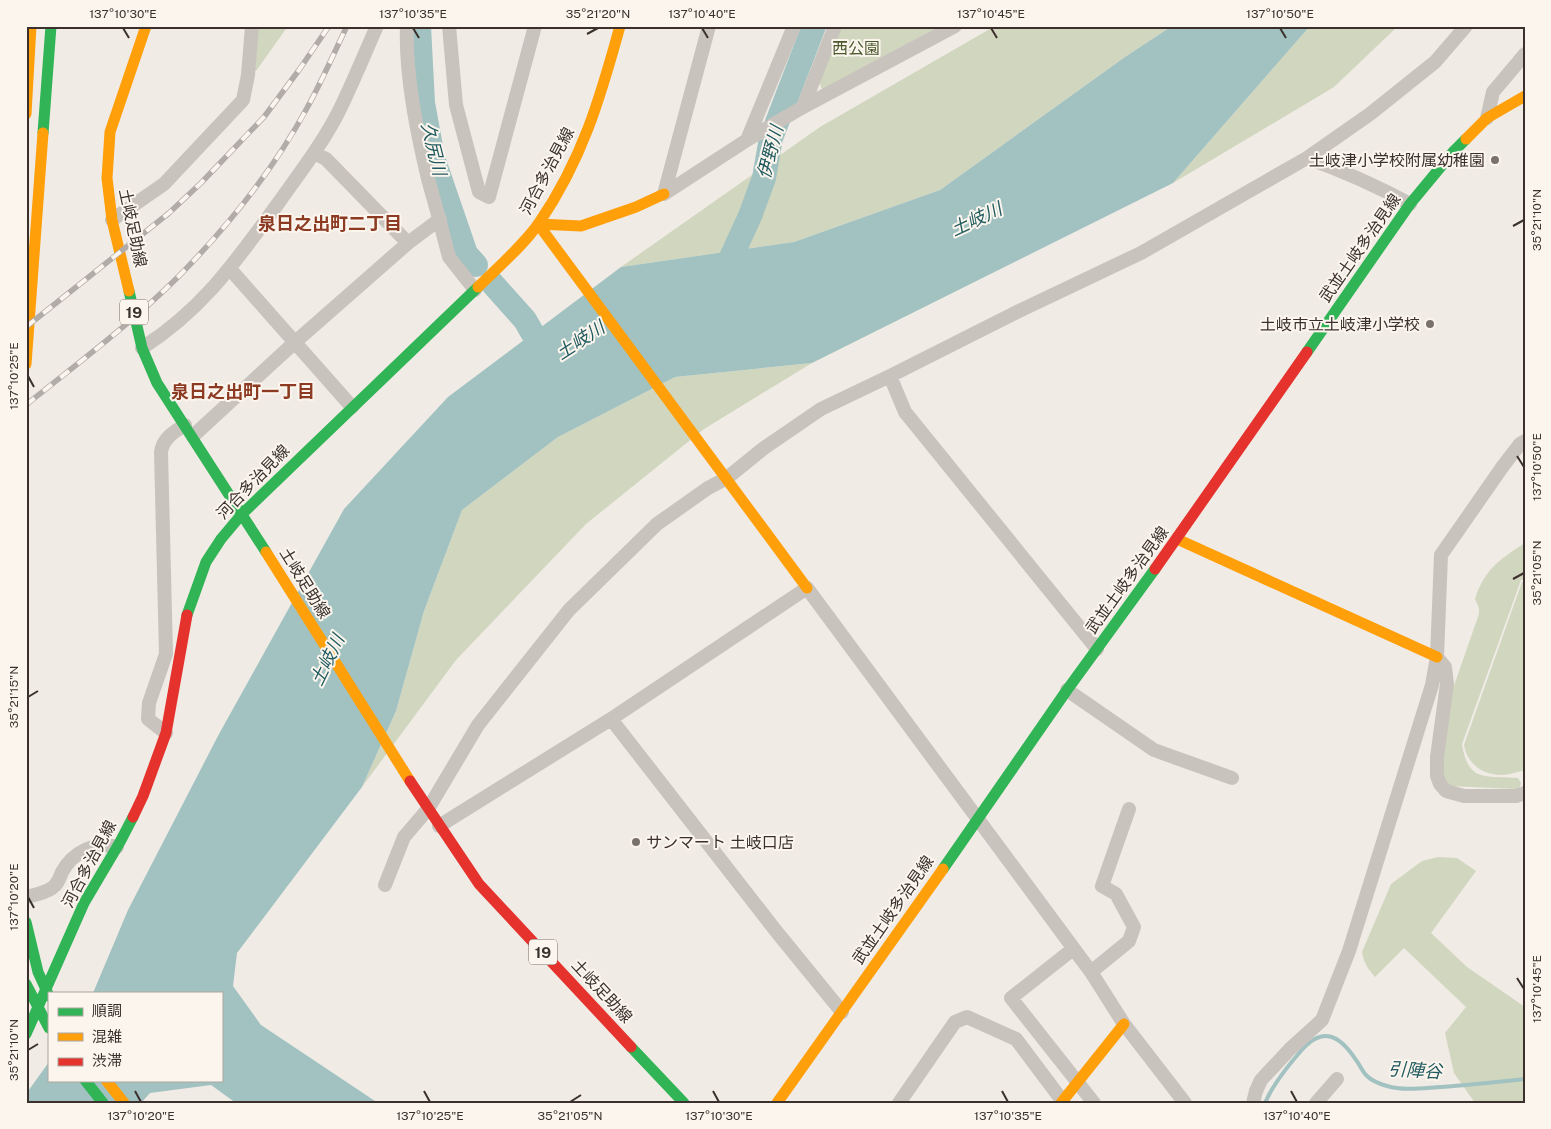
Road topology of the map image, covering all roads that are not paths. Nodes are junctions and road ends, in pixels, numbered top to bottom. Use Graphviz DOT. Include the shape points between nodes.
graph roads {
  1 [pos="31,26"];
  2 [pos="50,26"];
  3 [pos="146,26"];
  4 [pos="252,26"];
  5 [pos="377,26"];
  6 [pos="407,26"];
  7 [pos="448,26"];
  8 [pos="536,26"];
  9 [pos="620,26"];
  10 [pos="709,26"];
  11 [pos="794,26"];
  12 [pos="836,26"];
  13 [pos="955,26"];
  14 [pos="1466,26"];
  15 [pos="1525,54"];
  16 [pos="1525,96"];
  17 [pos="803,107"];
  18 [pos="26,114"];
  19 [pos="1488,118"];
  20 [pos="747,140"];
  21 [pos="314,153"];
  22 [pos="1307,158"];
  23 [pos="664,194"];
  24 [pos="1410,204"];
  25 [pos="440,219"];
  26 [pos="112,220"];
  27 [pos="538,224"];
  28 [pos="408,242"];
  29 [pos="230,269"];
  30 [pos="475,290"];
  31 [pos="294,343"];
  32 [pos="142,348"];
  33 [pos="26,364"];
  34 [pos="890,376"];
  35 [pos="352,407"];
  36 [pos="189,430"];
  37 [pos="1525,441"];
  38 [pos="724,475"];
  39 [pos="242,514"];
  40 [pos="1177,539"];
  41 [pos="808,588"];
  42 [pos="1097,649"];
  43 [pos="1437,657"];
  44 [pos="1067,690"];
  45 [pos="612,720"];
  46 [pos="166,733"];
  47 [pos="1232,778"];
  48 [pos="1525,792"];
  49 [pos="428,808"];
  50 [pos="1129,809"];
  51 [pos="978,818"];
  52 [pos="439,826"];
  53 [pos="117,847"];
  54 [pos="385,885"];
  55 [pos="26,897"];
  56 [pos="26,922"];
  57 [pos="1073,949"];
  58 [pos="1091,972"];
  59 [pos="27,985"];
  60 [pos="48,994"];
  61 [pos="842,1012"];
  62 [pos="1124,1024"];
  63 [pos="48,1026"];
  64 [pos="26,1034"];
  65 [pos="1337,1079"];
  66 [pos="87,1082"];
  67 [pos="108,1082"];
  68 [pos="1078,1082"];
  69 [pos="1062,1102"];
  70 [pos="103,1103"];
  71 [pos="124,1103"];
  72 [pos="684,1103"];
  73 [pos="777,1103"];
  74 [pos="899,1103"];
  75 [pos="1094,1103"];
  76 [pos="1185,1103"];
  77 [pos="1253,1103"];
  78 [pos="1316,1103"];
  1 -- 18 [label="main road"];
  2 -- 33 [label="main road"];
  3 -- 26 [label="main road, 土岐足助線 / 19" via="110,132 106,178"];
  4 -- 26 [label="street" via="243,100 164,184"];
  5 -- 21 [label="street" via="338,114"];
  6 -- 25 [label="street" via="413,103"];
  7 -- 8 [label="street" via="456,105 479,192 489,197"];
  9 -- 27 [label="main road, 河合多治見線" via="585,139"];
  10 -- 23 [label="street"];
  11 -- 20 [label="street"];
  12 -- 17 [label="street"];
  13 -- 17 [label="street"];
  14 -- 22 [label="street" via="1435,62 1370,114"];
  15 -- 19 [label="street" via="1493,92"];
  16 -- 19 [label="main road, 武並土岐多治見線"];
  17 -- 20 [label="street"];
  19 -- 24 [label="main road, 武並土岐多治見線" via="1453,152"];
  20 -- 23 [label="street"];
  21 -- 28 [label="street" via="326,160"];
  21 -- 29 [label="street"];
  22 -- 24 [label="street" via="1385,190"];
  22 -- 34 [label="street" via="1141,252"];
  23 -- 27 [label="main road" via="581,226"];
  24 -- 40 [label="main road, 武並土岐多治見線"];
  25 -- 28 [label="street"];
  25 -- 30 [label="street" via="449,257"];
  26 -- 32 [label="main road, 土岐足助線 / 19"];
  27 -- 30 [label="main road, 河合多治見線"];
  27 -- 38 [label="main road"];
  28 -- 31 [label="street"];
  29 -- 31 [label="street"];
  29 -- 32 [label="street" via="196,306"];
  30 -- 35 [label="main road, 河合多治見線"];
  31 -- 35 [label="street"];
  31 -- 36 [label="street"];
  32 -- 36 [label="main road, 土岐足助線 / 19" via="158,383"];
  34 -- 38 [label="street" via="820,409"];
  34 -- 42 [label="street" via="905,412"];
  35 -- 39 [label="main road, 河合多治見線"];
  36 -- 39 [label="main road, 土岐足助線 / 19"];
  36 -- 46 [label="street" via="166,439 161,452 166,654 149,703 148,719"];
  37 -- 43 [label="street" via="1441,555"];
  38 -- 41 [label="main road"];
  38 -- 49 [label="street" via="657,524 569,610 478,725"];
  39 -- 46 [label="main road, 河合多治見線" via="206,562 187,616"];
  39 -- 49 [label="main road, 土岐足助線 / 19"];
  40 -- 42 [label="main road, 武並土岐多治見線"];
  40 -- 43 [label="main road"];
  41 -- 45 [label="street"];
  41 -- 51 [label="street"];
  42 -- 44 [label="main road, 武並土岐多治見線"];
  43 -- 48 [label="street" via="1445,667 1448,684 1437,757 1440,784 1446,791 1464,796 1516,796"];
  43 -- 77 [label="street" via="1432,685 1353,953 1322,1020 1261,1080"];
  44 -- 47 [label="street" via="1154,750"];
  44 -- 51 [label="main road, 武並土岐多治見線"];
  45 -- 52 [label="street"];
  45 -- 61 [label="street"];
  46 -- 53 [label="main road, 河合多治見線" via="143,796"];
  49 -- 52 [label="main road, 土岐足助線 / 19"];
  49 -- 54 [label="street" via="404,837"];
  50 -- 58 [label="street" via="1102,886 1116,894 1134,927 1129,941"];
  51 -- 57 [label="street"];
  51 -- 61 [label="main road, 武並土岐多治見線"];
  52 -- 72 [label="main road, 土岐足助線 / 19" via="480,884"];
  53 -- 55 [label="street" via="107,844 84,850 70,861 50,890"];
  53 -- 64 [label="main road, 河合多治見線" via="84,903"];
  56 -- 60 [label="main road" via="38,972"];
  57 -- 58 [label="street"];
  57 -- 68 [label="street" via="1011,998"];
  58 -- 62 [label="street"];
  59 -- 63 [label="main road"];
  61 -- 73 [label="main road, 武並土岐多治見線"];
  62 -- 68 [label="main road"];
  62 -- 76 [label="street"];
  65 -- 78 [label="street"];
  66 -- 70 [label="main road"];
  67 -- 71 [label="main road"];
  68 -- 69 [label="main road"];
  68 -- 75 [label="street"];
  69 -- 74 [label="street" via="1016,1039 967,1017 955,1022"];
}
